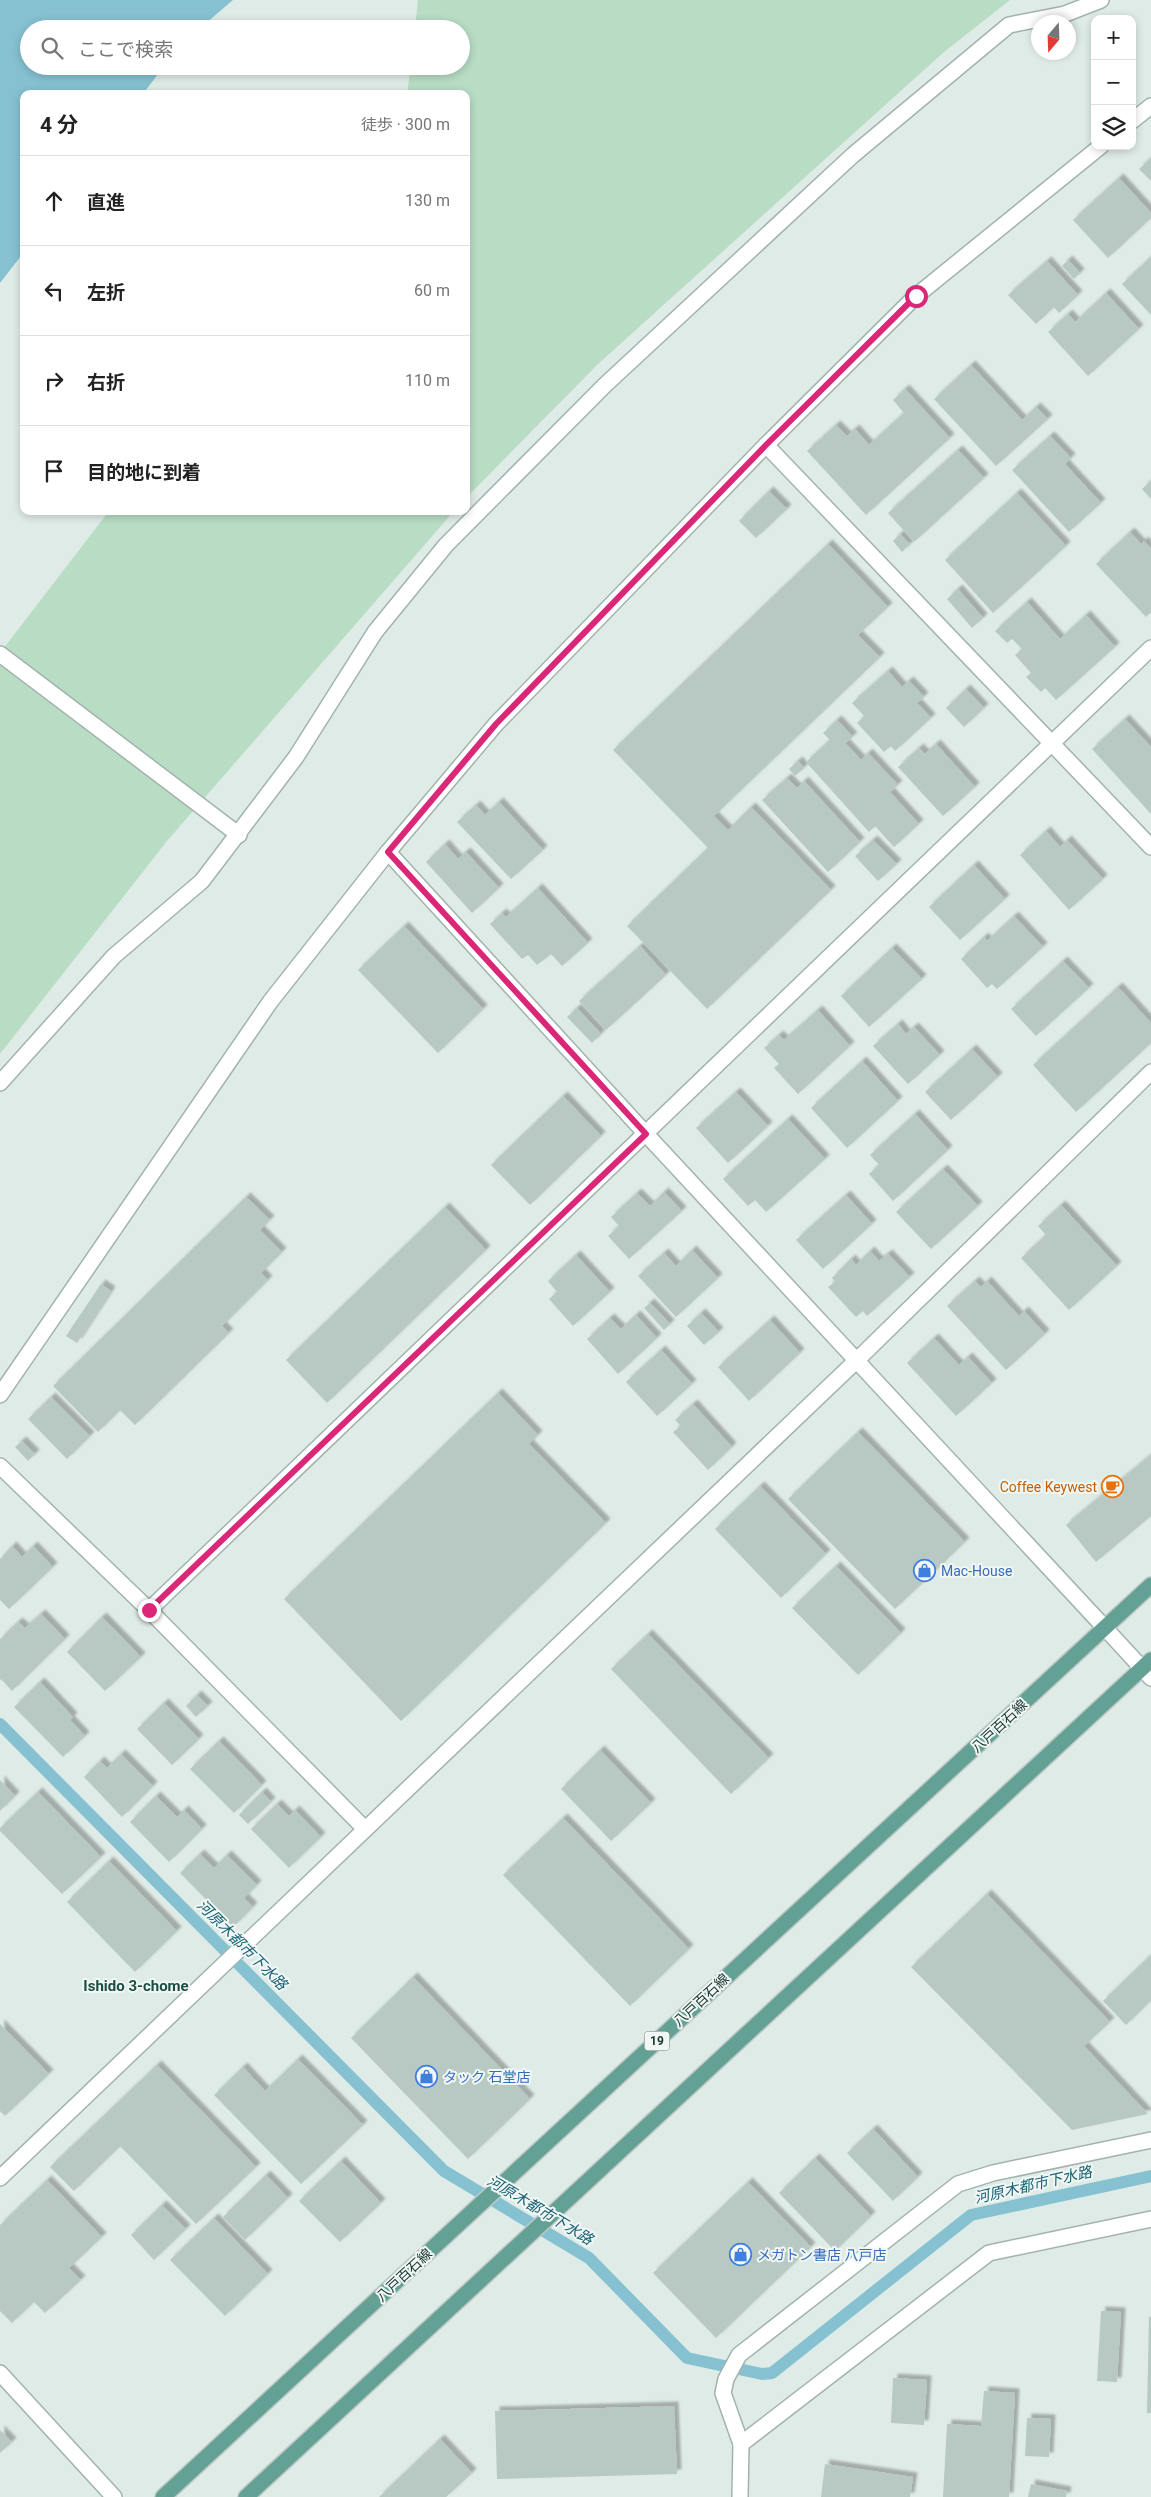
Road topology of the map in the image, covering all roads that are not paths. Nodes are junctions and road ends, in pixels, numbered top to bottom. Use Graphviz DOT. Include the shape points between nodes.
graph roads {
  1 [pos="1101,0"];
  2 [pos="1151,106"];
  3 [pos="1136,118"];
  4 [pos="1096,150"];
  5 [pos="766,445"];
  6 [pos="1151,648"];
  7 [pos="0,654"];
  8 [pos="1052,742"];
  9 [pos="239,834"];
  10 [pos="1151,848"];
  11 [pos="388,852"];
  12 [pos="1151,1072"];
  13 [pos="0,1083"];
  14 [pos="646,1134"];
  15 [pos="856,1361"];
  16 [pos="0,1395"];
  17 [pos="0,1466"];
  18 [pos="1151,1585"];
  19 [pos="149,1610"];
  20 [pos="1105,1628"];
  21 [pos="1148,1668"];
  22 [pos="365,1829"];
  23 [pos="1151,2140"];
  24 [pos="0,2178"];
  25 [pos="1151,2219"];
  26 [pos="0,2374"];
  27 [pos="741,2444"];
  28 [pos="114,2497"];
  29 [pos="163,2497"];
  30 [pos="246,2497"];
  31 [pos="740,2497"];
  1 -- 9 [label="street" via="1065,14 1009,24 853,155 605,385 446,545 375,632 296,757"];
  2 -- 3 [label="street"];
  4 -- 5 [label="street" via="916,296"];
  5 -- 8 [label="street"];
  5 -- 11 [label="street" via="496,724"];
  6 -- 8 [label="street"];
  7 -- 9 [label="street"];
  8 -- 10 [label="street"];
  8 -- 14 [label="street"];
  9 -- 13 [label="street" via="202,881 114,956"];
  11 -- 14 [label="street"];
  11 -- 16 [label="street" via="270,1002"];
  12 -- 15 [label="street"];
  14 -- 15 [label="street"];
  14 -- 19 [label="street"];
  15 -- 20 [label="street"];
  15 -- 22 [label="street"];
  17 -- 19 [label="street"];
  18 -- 20 [label="main road, 八戸百石線 / 19"];
  19 -- 22 [label="street"];
  20 -- 21 [label="street"];
  20 -- 29 [label="main road, 八戸百石線 / 19"];
  21 -- 30 [label="main road"];
  22 -- 24 [label="street"];
  23 -- 27 [label="street" via="993,2173 958,2184 739,2355 726,2379 724,2392"];
  25 -- 27 [label="street" via="989,2253"];
  26 -- 28 [label="street"];
  27 -- 31 [label="street"];
}
